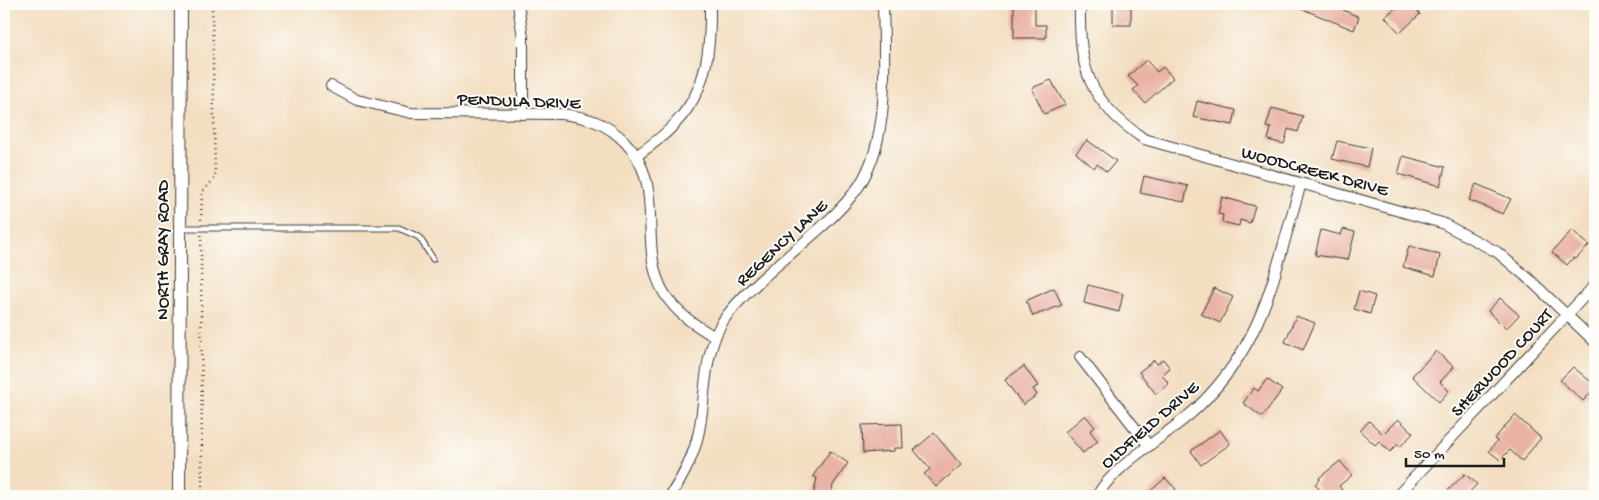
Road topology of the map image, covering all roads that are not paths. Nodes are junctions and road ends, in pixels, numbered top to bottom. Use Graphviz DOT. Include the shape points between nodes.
graph roads {
  1 [pos="181,4"];
  2 [pos="518,4"];
  3 [pos="710,4"];
  4 [pos="883,4"];
  5 [pos="1080,4"];
  6 [pos="331,86"];
  7 [pos="523,114"];
  8 [pos="636,156"];
  9 [pos="1301,184"];
  10 [pos="180,228"];
  11 [pos="433,259"];
  12 [pos="1595,285"];
  13 [pos="1568,315"];
  14 [pos="715,337"];
  15 [pos="1595,342"];
  16 [pos="1080,357"];
  17 [pos="1149,446"];
  18 [pos="179,496"];
  19 [pos="670,496"];
  20 [pos="1097,496"];
  21 [pos="1397,496"];
  1 -- 10 [label="street, NORTH GRAY ROAD"];
  2 -- 7 [label="street" via="523,38"];
  3 -- 8 [label="street" via="709,57 692,102 663,138"];
  4 -- 14 [label="street, REGENCY LANE" via="882,124 878,146 865,176 835,215 748,294 720,326"];
  5 -- 9 [label="street, WOODCREEK DRIVE" via="1083,61 1102,104 1121,123 1144,139"];
  6 -- 7 [label="street, PENDULA DRIVE" via="358,100 411,112"];
  7 -- 8 [label="street, PENDULA DRIVE" via="561,114 593,120 617,134"];
  8 -- 14 [label="street, PENDULA DRIVE" via="650,190 654,267 663,292 687,321"];
  9 -- 13 [label="street, WOODCREEK DRIVE" via="1442,222 1497,252"];
  9 -- 17 [label="street, OLDFIELD DRIVE" via="1264,311 1244,350 1200,405"];
  10 -- 11 [label="lane" via="399,228 419,237"];
  10 -- 18 [label="street, NORTH GRAY ROAD"];
  12 -- 13 [label="street, SHERWOOD COURT"];
  13 -- 15 [label="street, WOODCREEK DRIVE"];
  13 -- 21 [label="street, SHERWOOD COURT"];
  14 -- 19 [label="street, REGENCY LANE" via="705,371 700,430 682,480"];
  16 -- 17 [label="street"];
  17 -- 20 [label="street, OLDFIELD DRIVE"];
}
